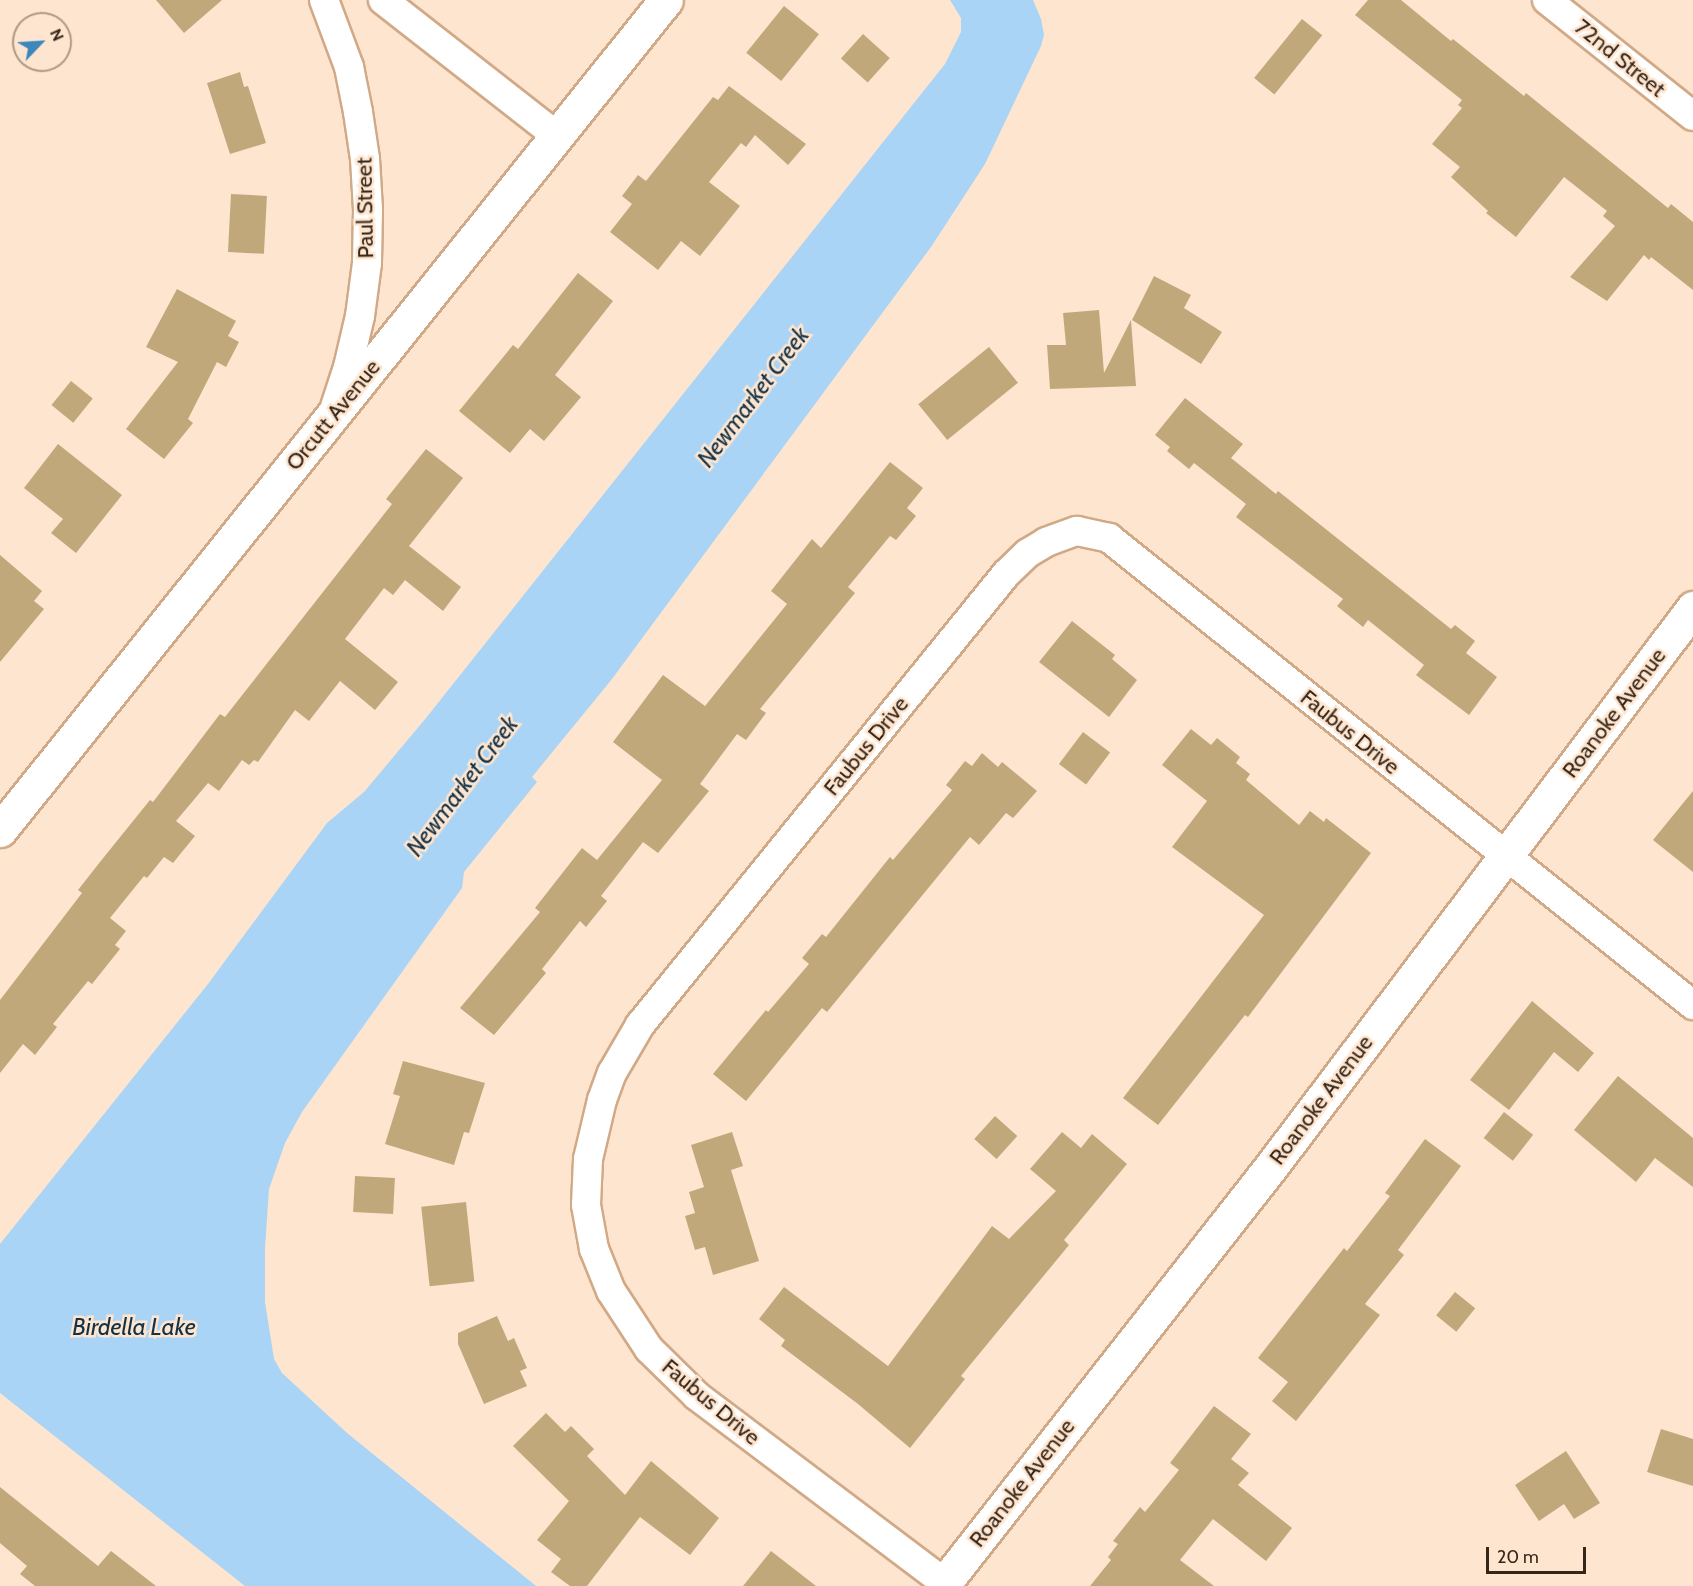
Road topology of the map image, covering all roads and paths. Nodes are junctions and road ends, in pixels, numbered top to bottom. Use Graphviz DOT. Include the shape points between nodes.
graph roads {
  1 [pos="324,0"];
  2 [pos="383,0"];
  3 [pos="666,0"];
  4 [pos="1547,0"];
  5 [pos="1693,116"];
  6 [pos="557,136"];
  7 [pos="331,418"];
  8 [pos="1693,608"];
  9 [pos="0,830"];
  10 [pos="1505,856"];
  11 [pos="1693,1005"];
  12 [pos="945,1585"];
  1 -- 7 [label="street, Paul Street" via="349,67 365,159 368,210 360,316"];
  2 -- 6 [label="street"];
  3 -- 6 [label="street, Orcutt Avenue"];
  4 -- 5 [label="street, 72nd Street"];
  6 -- 7 [label="street, Orcutt Avenue"];
  7 -- 9 [label="street, Orcutt Avenue"];
  8 -- 10 [label="street, Roanoke Avenue"];
  10 -- 11 [label="street, Faubus Drive"];
  10 -- 12 [label="street, Roanoke Avenue" via="1270,1168"];
  10 -- 12 [label="street, Faubus Drive" via="1109,538 1077,531 1046,542 1006,574 640,1024 602,1100 588,1160 586,1205 594,1249 611,1291 649,1349 697,1396"];
}
